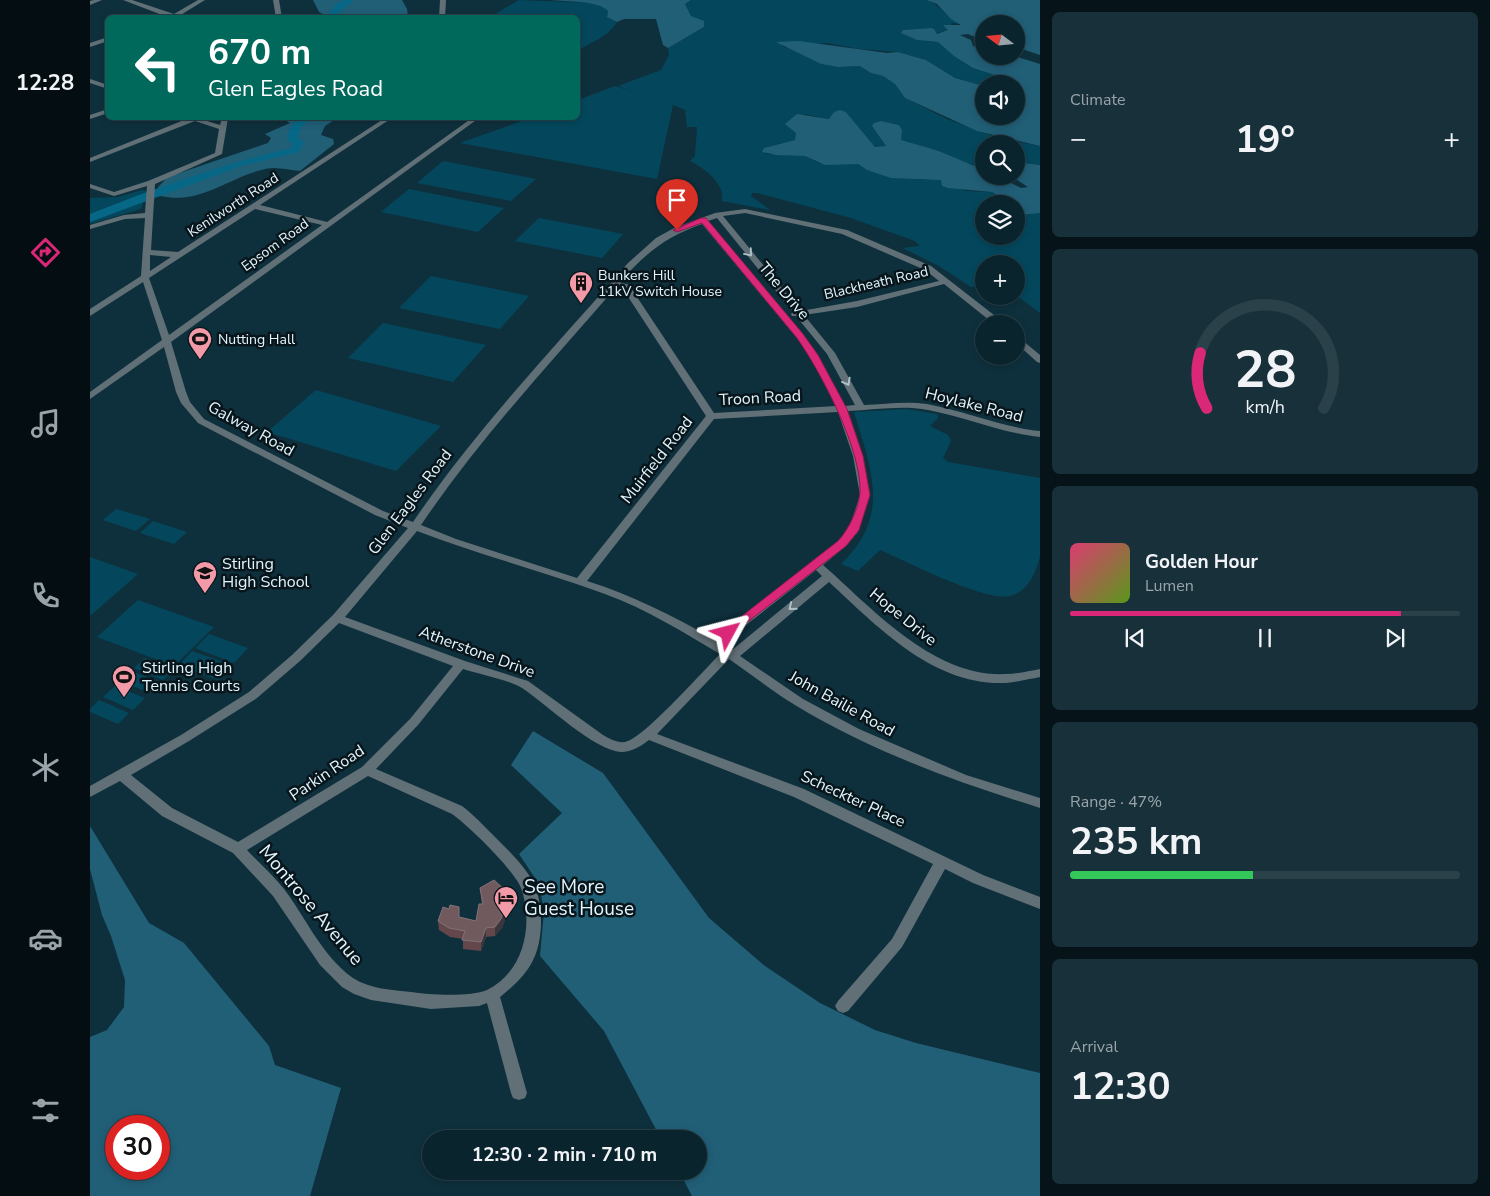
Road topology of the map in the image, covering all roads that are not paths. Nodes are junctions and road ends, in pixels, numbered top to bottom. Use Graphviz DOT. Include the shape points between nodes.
graph roads {
  1 [pos="99,0"];
  2 [pos="126,0"];
  3 [pos="202,0"];
  4 [pos="276,0"];
  5 [pos="442,0"];
  6 [pos="90,3"];
  7 [pos="170,15"];
  8 [pos="179,15"];
  9 [pos="278,15"];
  10 [pos="442,15"];
  11 [pos="90,40"];
  12 [pos="105,40"];
  13 [pos="97,42"];
  14 [pos="90,44"];
  15 [pos="90,81"];
  16 [pos="105,85"];
  17 [pos="105,112"];
  18 [pos="90,117"];
  19 [pos="188,120"];
  20 [pos="199,120"];
  21 [pos="225,120"];
  22 [pos="386,120"];
  23 [pos="473,120"];
  24 [pos="223,128"];
  25 [pos="90,160"];
  26 [pos="90,186"];
  27 [pos="150,191"];
  28 [pos="254,206"];
  29 [pos="149,214"];
  30 [pos="718,215"];
  31 [pos="703,220"];
  32 [pos="327,224"];
  33 [pos="90,227"];
  34 [pos="147,252"];
  35 [pos="181,255"];
  36 [pos="145,278"];
  37 [pos="947,281"];
  38 [pos="616,283"];
  39 [pos="123,291"];
  40 [pos="150,292"];
  41 [pos="90,313"];
  42 [pos="800,314"];
  43 [pos="989,315"];
  44 [pos="782,316"];
  45 [pos="166,340"];
  46 [pos="1025,346"];
  47 [pos="171,358"];
  48 [pos="140,360"];
  49 [pos="1040,360"];
  50 [pos="90,396"];
  51 [pos="861,408"];
  52 [pos="842,409"];
  53 [pos="711,416"];
  54 [pos="1040,434"];
  55 [pos="414,528"];
  56 [pos="815,564"];
  57 [pos="830,576"];
  58 [pos="580,582"];
  59 [pos="337,618"];
  60 [pos="714,645"];
  61 [pos="730,655"];
  62 [pos="461,664"];
  63 [pos="1040,674"];
  64 [pos="648,735"];
  65 [pos="367,770"];
  66 [pos="121,774"];
  67 [pos="90,792"];
  68 [pos="1040,803"];
  69 [pos="238,850"];
  70 [pos="942,861"];
  71 [pos="1040,903"];
  72 [pos="492,995"];
  73 [pos="843,1006"];
  74 [pos="519,1093"];
  1 -- 6 [label="street"];
  2 -- 7 [label="street"];
  3 -- 8 [label="street"];
  4 -- 9 [label="street"];
  5 -- 10 [label="street"];
  11 -- 13 [label="street"];
  12 -- 13 [label="street"];
  13 -- 14 [label="street"];
  15 -- 16 [label="street"];
  17 -- 18 [label="street"];
  19 -- 25 [label="street"];
  20 -- 24 [label="street"];
  21 -- 24 [label="street"];
  22 -- 28 [label="street, Kenilworth Road"];
  23 -- 32 [label="street, Epsom Road"];
  24 -- 27 [label="street" via="216,156 168,174"];
  26 -- 27 [label="street" via="114,194"];
  27 -- 29 [label="street, Galway Road"];
  28 -- 32 [label="street"];
  28 -- 35 [label="street, Kenilworth Road"];
  29 -- 33 [label="street"];
  29 -- 34 [label="street, Galway Road"];
  30 -- 31 [label="street, Glen Eagles Road"];
  30 -- 37 [label="street, Glen Eagles Road" via="745,210 844,232 928,268"];
  30 -- 42 [label="street, The Drive, one-way"];
  31 -- 38 [label="street, Glen Eagles Road" via="659,240"];
  31 -- 44 [label="street, The Drive"];
  32 -- 45 [label="street, Epsom Road"];
  34 -- 35 [label="street"];
  34 -- 36 [label="street, Galway Road"];
  35 -- 36 [label="street, Kenilworth Road"];
  36 -- 39 [label="street, Kenilworth Road"];
  36 -- 40 [label="street, Galway Road"];
  37 -- 42 [label="street, Blackheath Road" via="857,304"];
  37 -- 43 [label="street, Glen Eagles Road"];
  38 -- 53 [label="street, Muirfield Road" via="626,287"];
  38 -- 55 [label="street, Glen Eagles Road" via="476,442"];
  39 -- 40 [label="street"];
  39 -- 41 [label="street, Kenilworth Road"];
  40 -- 45 [label="street, Galway Road"];
  42 -- 44 [label="street, Blackheath Road"];
  42 -- 51 [label="street, The Drive, one-way" via="831,353"];
  44 -- 52 [label="street, The Drive" via="813,355"];
  45 -- 47 [label="street, Galway Road"];
  45 -- 48 [label="street, Epsom Road"];
  46 -- 49 [label="street"];
  47 -- 48 [label="street"];
  47 -- 55 [label="street, Galway Road" via="186,403 201,421"];
  48 -- 50 [label="street, Epsom Road"];
  51 -- 52 [label="street, Hoylake Road"];
  51 -- 54 [label="street, Hoylake Road" via="922,406 1004,430"];
  52 -- 53 [label="street, Troon Road"];
  52 -- 56 [label="street, The Drive" via="858,456 865,495 854,530 842,544"];
  53 -- 58 [label="street, Muirfield Road"];
  55 -- 58 [label="street, John Bailie Road"];
  55 -- 59 [label="street, Glen Eagles Road"];
  56 -- 57 [label="street, Hope Drive"];
  56 -- 60 [label="street, The Drive"];
  57 -- 61 [label="street, one-way"];
  57 -- 63 [label="street, Hope Drive" via="900,640 927,658 962,673 990,678 1013,679"];
  58 -- 60 [label="street, John Bailie Road" via="668,618"];
  59 -- 62 [label="street, Atherstone Drive"];
  59 -- 66 [label="street, Glen Eagles Road" via="254,695"];
  60 -- 61 [label="street, John Bailie Road"];
  61 -- 64 [label="street, Atherstone Drive"];
  61 -- 68 [label="street, John Bailie Road" via="799,702 855,732 952,775"];
  62 -- 64 [label="street, Atherstone Drive" via="532,688 610,745 634,746"];
  62 -- 65 [label="street, Parkin Road" via="414,722"];
  64 -- 70 [label="street, Scheckter Place" via="799,793"];
  65 -- 69 [label="street, Parkin Road"];
  65 -- 72 [label="street, Montrose Avenue" via="467,817 528,884 534,930 526,960 512,979"];
  66 -- 67 [label="street, Glen Eagles Road"];
  66 -- 69 [label="street, Montrose Avenue" via="166,812"];
  69 -- 72 [label="street, Montrose Avenue" via="278,892 326,961 359,989 431,1002"];
  70 -- 71 [label="street, Scheckter Place" via="1000,889"];
  70 -- 73 [label="street" via="897,943"];
  72 -- 74 [label="street"];
}
